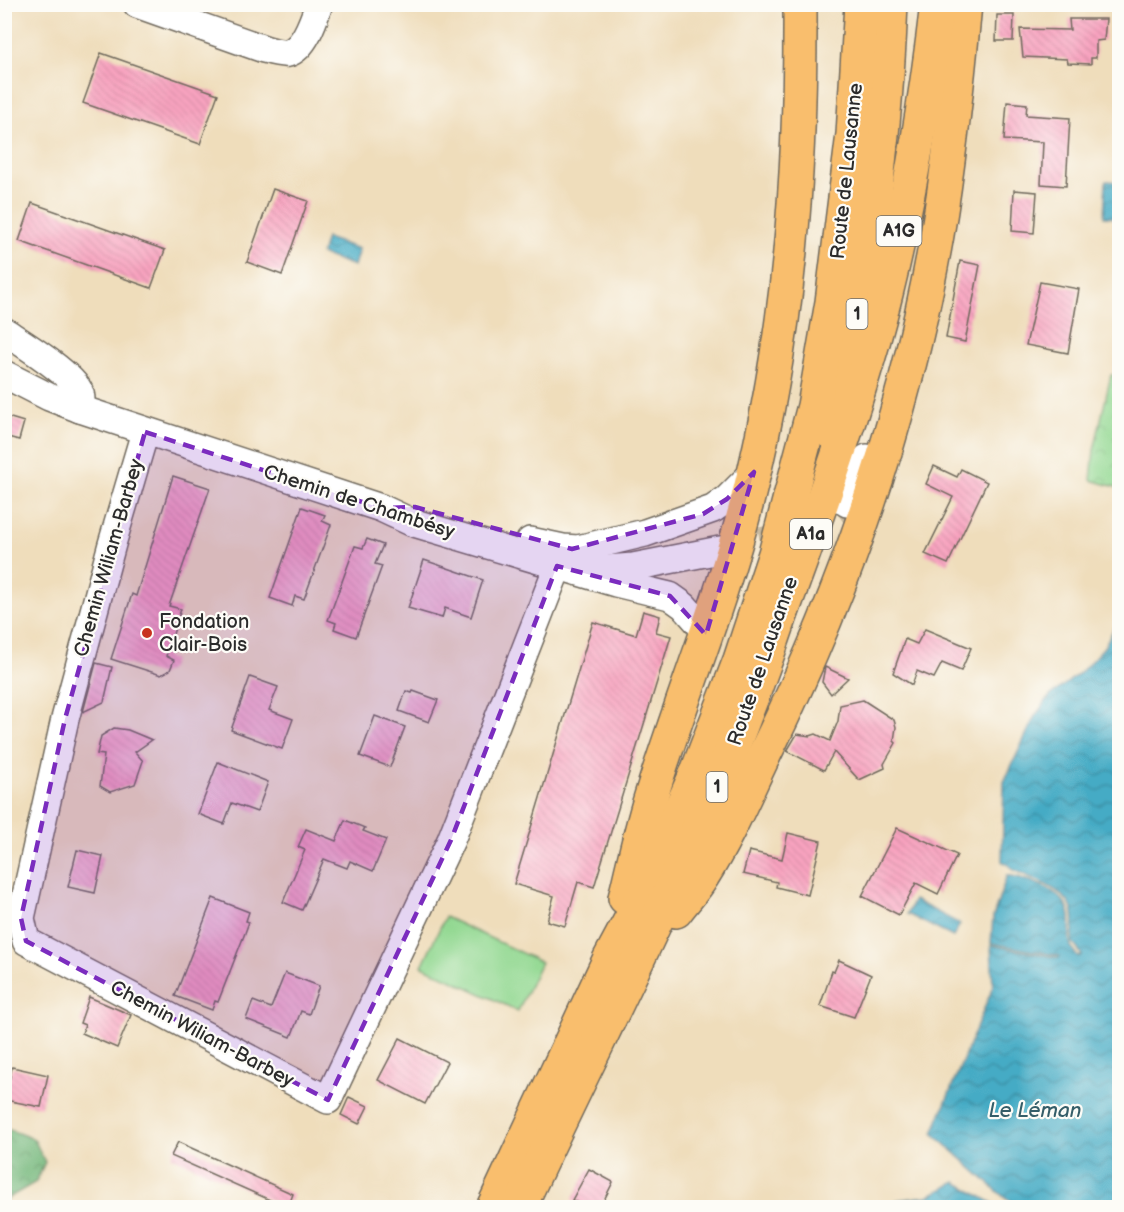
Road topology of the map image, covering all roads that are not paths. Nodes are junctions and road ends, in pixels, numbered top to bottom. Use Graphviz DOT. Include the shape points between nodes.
graph roads {
  1 [pos="136,4"];
  2 [pos="319,4"];
  3 [pos="800,4"];
  4 [pos="861,4"];
  5 [pos="891,4"];
  6 [pos="938,4"];
  7 [pos="965,4"];
  8 [pos="949,152"];
  9 [pos="4,331"];
  10 [pos="4,374"];
  11 [pos="80,409"];
  12 [pos="145,432"];
  13 [pos="838,452"];
  14 [pos="754,472"];
  15 [pos="847,503"];
  16 [pos="381,508"];
  17 [pos="720,550"];
  18 [pos="565,568"];
  19 [pos="781,615"];
  20 [pos="706,635"];
  21 [pos="625,956"];
  22 [pos="493,1208"];
  23 [pos="519,1208"];
  1 -- 2 [label="street" via="280,53 296,49"];
  3 -- 14 [label="main road" via="799,143 789,275 778,359"];
  4 -- 21 [label="main road, Route de Lausanne / 1" via="853,134 832,302 814,406 795,484 758,608 717,723 650,878"];
  5 -- 19 [label="main road, Route de Lausanne / 1" via="880,153 859,301 837,414"];
  6 -- 13 [label="main road, A1G" via="890,275"];
  7 -- 8 [label="main road"];
  8 -- 15 [label="street" via="922,239 884,402 859,482"];
  8 -- 21 [label="main road" via="937,237 906,373 873,487 831,606 782,719 702,878"];
  9 -- 11 [label="street" via="76,386 81,393"];
  10 -- 11 [label="street, Chemin de Chambésy"];
  11 -- 12 [label="street, Chemin de Chambésy"];
  12 -- 16 [label="street, Chemin de Chambésy"];
  12 -- 18 [label="street, Chemin Wiliam-Barbey" via="65,719 21,918 26,941 328,1100 451,840"];
  13 -- 19 [label="main road, A1a"];
  14 -- 16 [label="street" via="727,499 703,514 578,549 540,544 415,507"];
  14 -- 20 [label="main road"];
  16 -- 18 [label="street, Chemin de Chambésy" via="411,522"];
  17 -- 18 [label="street" via="633,567"];
  18 -- 20 [label="street, Chemin de Chambésy" via="670,596 684,606"];
  19 -- 21 [label="main road, Route de Lausanne / 1" via="719,782"];
  20 -- 21 [label="main road" via="653,790"];
  21 -- 22 [label="main road, Route de Lausanne / 1"];
  21 -- 23 [label="main road, Route de Lausanne / 1"];
}
